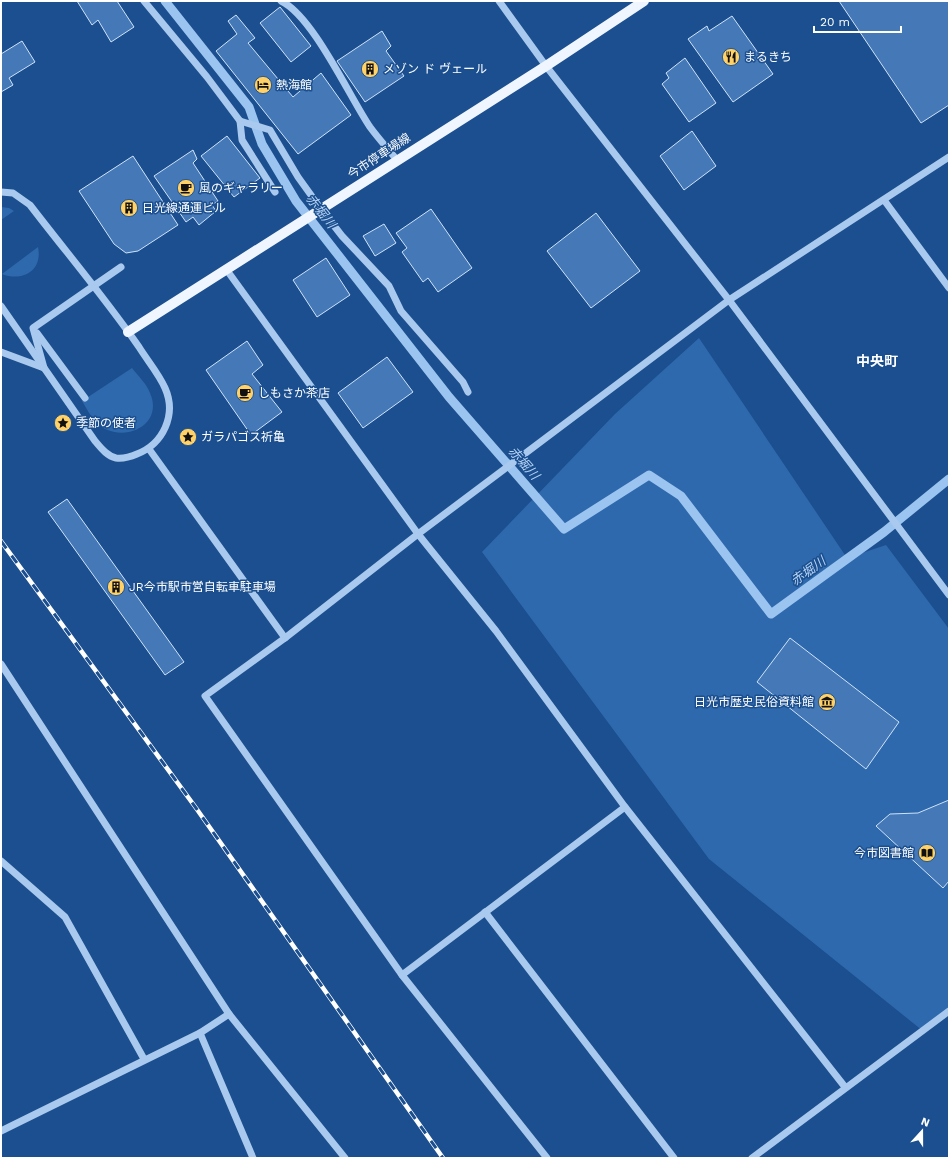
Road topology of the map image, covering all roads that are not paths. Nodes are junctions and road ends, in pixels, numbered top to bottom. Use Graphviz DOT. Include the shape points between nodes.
graph roads {
  1 [pos="144,1"];
  2 [pos="281,1"];
  3 [pos="499,1"];
  4 [pos="644,1"];
  5 [pos="546,66"];
  6 [pos="241,121"];
  7 [pos="949,157"];
  8 [pos="397,160"];
  9 [pos="1,192"];
  10 [pos="275,192"];
  11 [pos="884,200"];
  12 [pos="320,210"];
  13 [pos="121,267"];
  14 [pos="226,269"];
  15 [pos="93,286"];
  16 [pos="949,288"];
  17 [pos="729,300"];
  18 [pos="1,306"];
  19 [pos="33,328"];
  20 [pos="128,332"];
  21 [pos="1,352"];
  22 [pos="44,368"];
  23 [pos="468,392"];
  24 [pos="85,398"];
  25 [pos="148,449"];
  26 [pos="418,534"];
  27 [pos="949,596"];
  28 [pos="285,638"];
  29 [pos="1,664"];
  30 [pos="625,807"];
  31 [pos="1,860"];
  32 [pos="485,912"];
  33 [pos="402,975"];
  34 [pos="949,1011"];
  35 [pos="229,1014"];
  36 [pos="200,1033"];
  37 [pos="144,1060"];
  38 [pos="845,1087"];
  39 [pos="1,1131"];
  40 [pos="253,1158"];
  41 [pos="345,1158"];
  42 [pos="547,1158"];
  43 [pos="674,1158"];
  44 [pos="752,1158"];
  1 -- 6 [label="street"];
  2 -- 8 [label="street" via="293,10 325,51 370,127"];
  3 -- 5 [label="street"];
  4 -- 5 [label="main road, 今市停車場線"];
  5 -- 8 [label="main road, 今市停車場線"];
  5 -- 17 [label="street"];
  6 -- 10 [label="street" via="242,140"];
  6 -- 12 [label="street" via="270,130"];
  7 -- 11 [label="street"];
  8 -- 12 [label="main road, 今市停車場線"];
  9 -- 15 [label="street" via="13,193 30,205"];
  11 -- 16 [label="street"];
  11 -- 17 [label="street"];
  12 -- 14 [label="main road, 今市停車場線"];
  12 -- 23 [label="street" via="389,286 401,311 463,382"];
  13 -- 15 [label="street"];
  14 -- 20 [label="main road, 今市停車場線"];
  14 -- 26 [label="street"];
  15 -- 19 [label="street"];
  15 -- 20 [label="street"];
  17 -- 26 [label="street"];
  17 -- 27 [label="street"];
  18 -- 22 [label="street"];
  19 -- 22 [label="street"];
  19 -- 24 [label="street"];
  20 -- 25 [label="street" via="165,387 171,403 170,415 162,435"];
  21 -- 22 [label="street"];
  22 -- 25 [label="street" via="106,453 115,458 127,458"];
  25 -- 28 [label="street"];
  26 -- 28 [label="street"];
  26 -- 30 [label="street" via="496,631"];
  28 -- 33 [label="street" via="205,696"];
  29 -- 35 [label="street"];
  30 -- 32 [label="street"];
  30 -- 38 [label="street"];
  31 -- 37 [label="street" via="66,917"];
  32 -- 33 [label="street"];
  32 -- 43 [label="street"];
  33 -- 42 [label="street"];
  34 -- 38 [label="street"];
  35 -- 36 [label="street"];
  35 -- 41 [label="street"];
  36 -- 37 [label="street"];
  36 -- 40 [label="street"];
  37 -- 39 [label="street"];
  38 -- 44 [label="street"];
}
